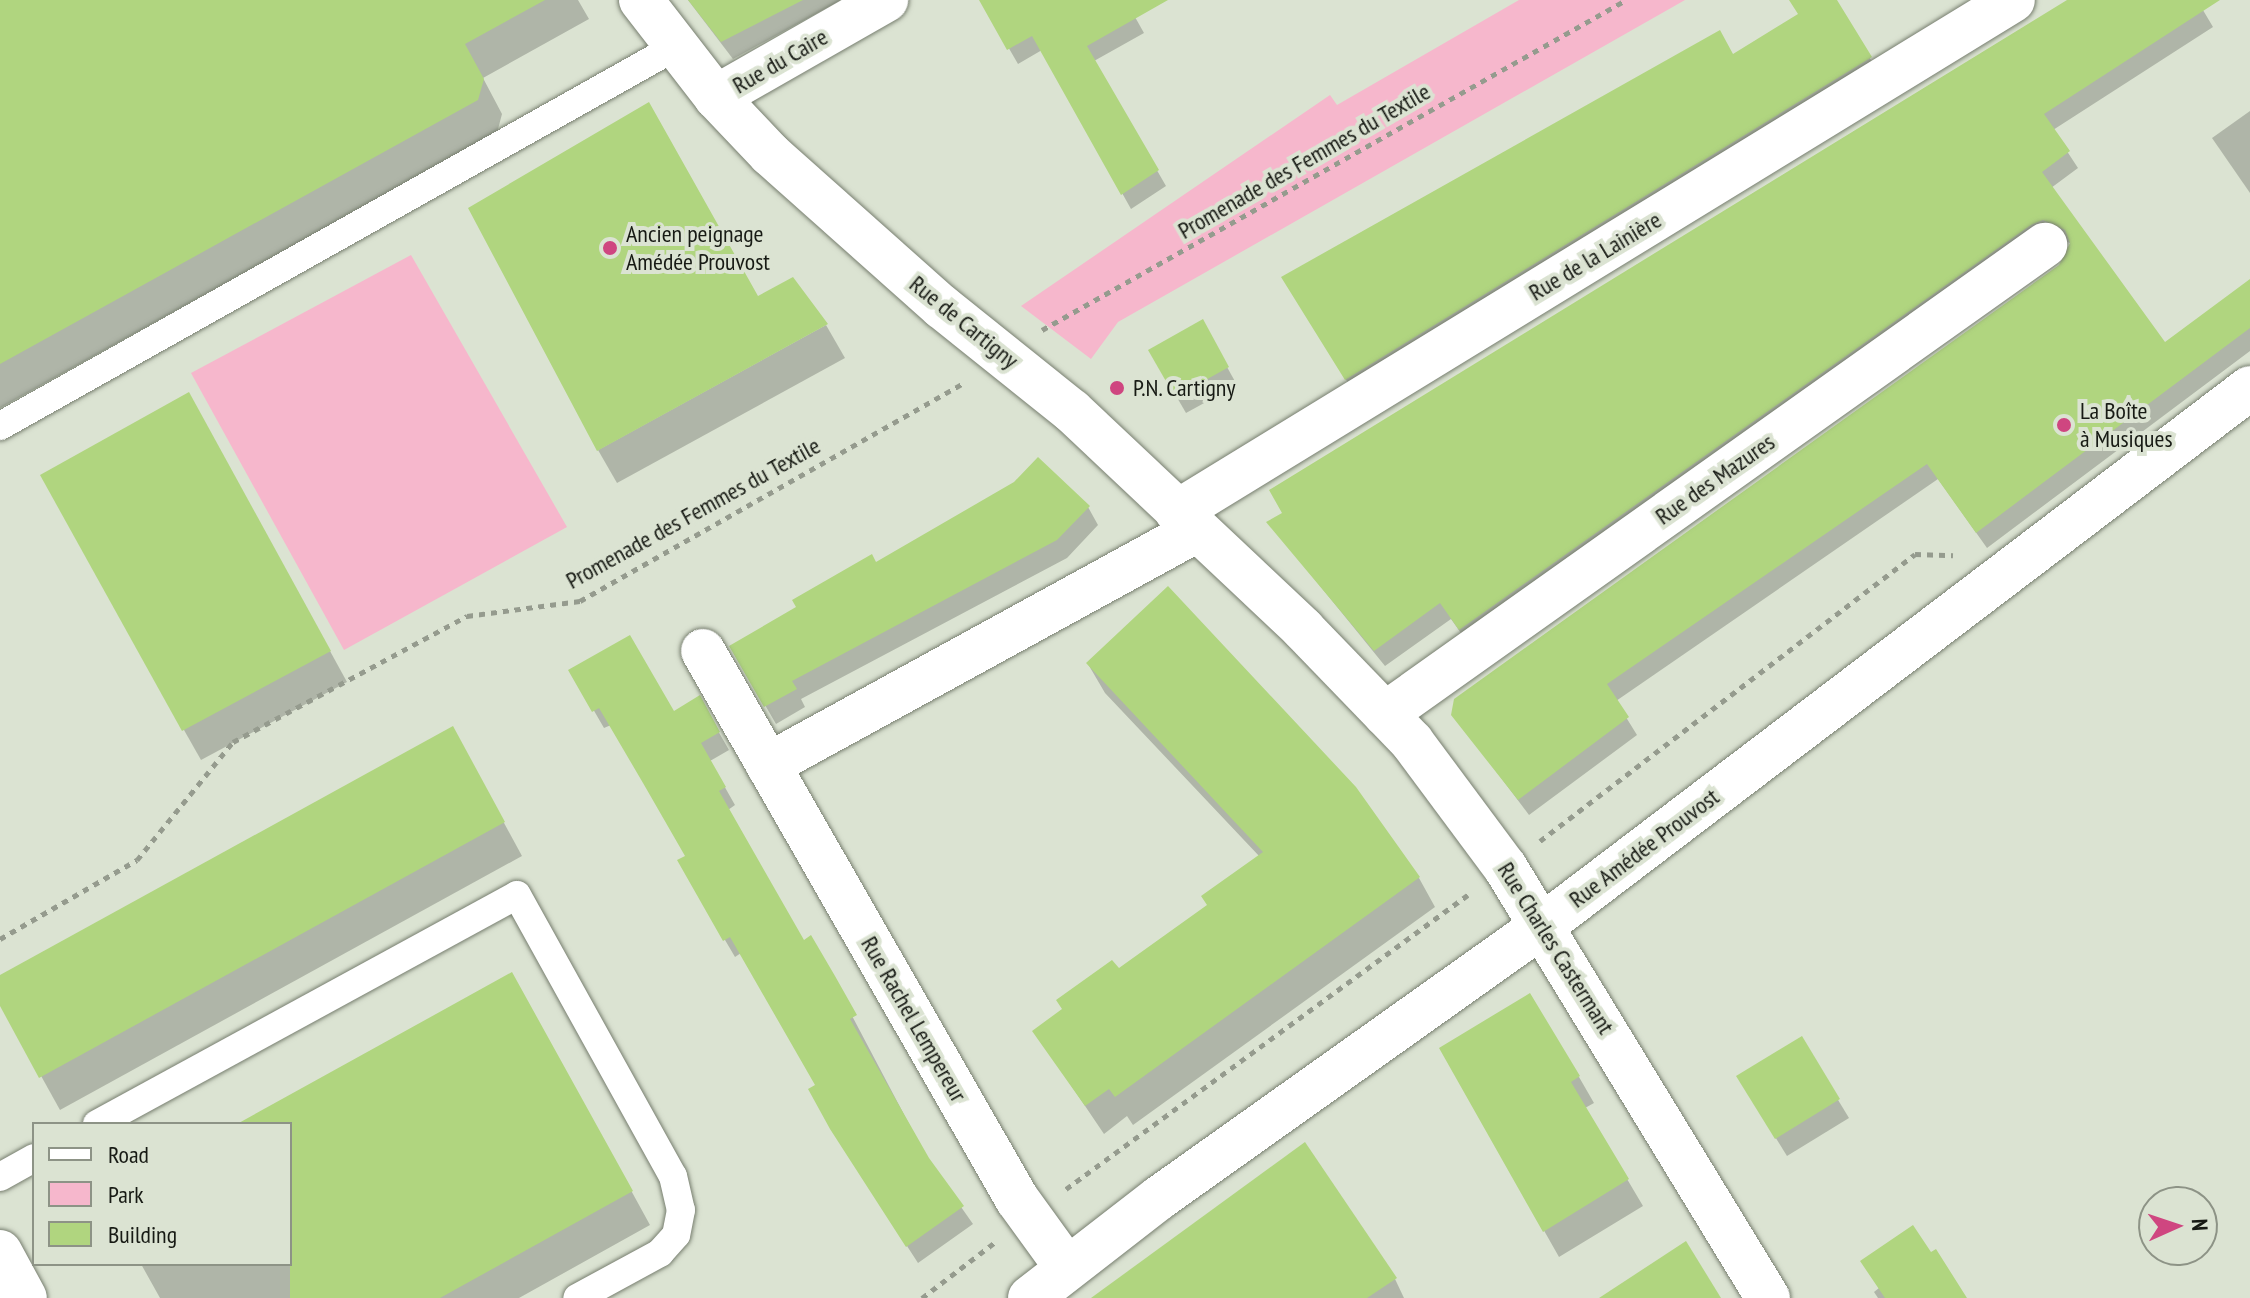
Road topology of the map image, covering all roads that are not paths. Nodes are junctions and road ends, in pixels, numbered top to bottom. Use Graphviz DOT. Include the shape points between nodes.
graph roads {
  1 [pos="641,0"];
  2 [pos="886,0"];
  3 [pos="2013,0"];
  4 [pos="677,46"];
  5 [pos="716,97"];
  6 [pos="2045,245"];
  7 [pos="2250,388"];
  8 [pos="0,426"];
  9 [pos="1187,521"];
  10 [pos="1303,629"];
  11 [pos="703,651"];
  12 [pos="1385,714"];
  13 [pos="768,765"];
  14 [pos="1542,926"];
  15 [pos="101,1122"];
  16 [pos="32,1159"];
  17 [pos="0,1177"];
  18 [pos="0,1252"];
  19 [pos="1067,1268"];
  20 [pos="25,1298"];
  21 [pos="577,1298"];
  22 [pos="1030,1298"];
  23 [pos="1768,1298"];
  1 -- 4 [label="street, Rue de Cartigny"];
  2 -- 5 [label="street, Rue du Caire"];
  3 -- 9 [label="street, Rue de la Lainière"];
  4 -- 5 [label="street, Rue de Cartigny"];
  4 -- 8 [label="lane"];
  5 -- 9 [label="street, Rue de Cartigny" via="887,259 1072,411"];
  6 -- 12 [label="street, Rue des Mazures"];
  7 -- 14 [label="street, Rue Amédée Prouvost"];
  9 -- 10 [label="street, Rue de Cartigny"];
  9 -- 13 [label="street"];
  10 -- 12 [label="street, Rue Charles Castermant"];
  11 -- 13 [label="street, Rue Rachel Lempereur"];
  12 -- 14 [label="street, Rue Charles Castermant" via="1447,786"];
  13 -- 19 [label="street, Rue Rachel Lempereur" via="1028,1217"];
  14 -- 19 [label="street, Rue Amédée Prouvost"];
  14 -- 23 [label="street, Rue Charles Castermant"];
  15 -- 21 [label="lane" via="517,895 673,1176 681,1210 676,1235 660,1253"];
  16 -- 17 [label="lane"];
  18 -- 20 [label="street"];
  19 -- 22 [label="street, Rue Amédée Prouvost"];
}
